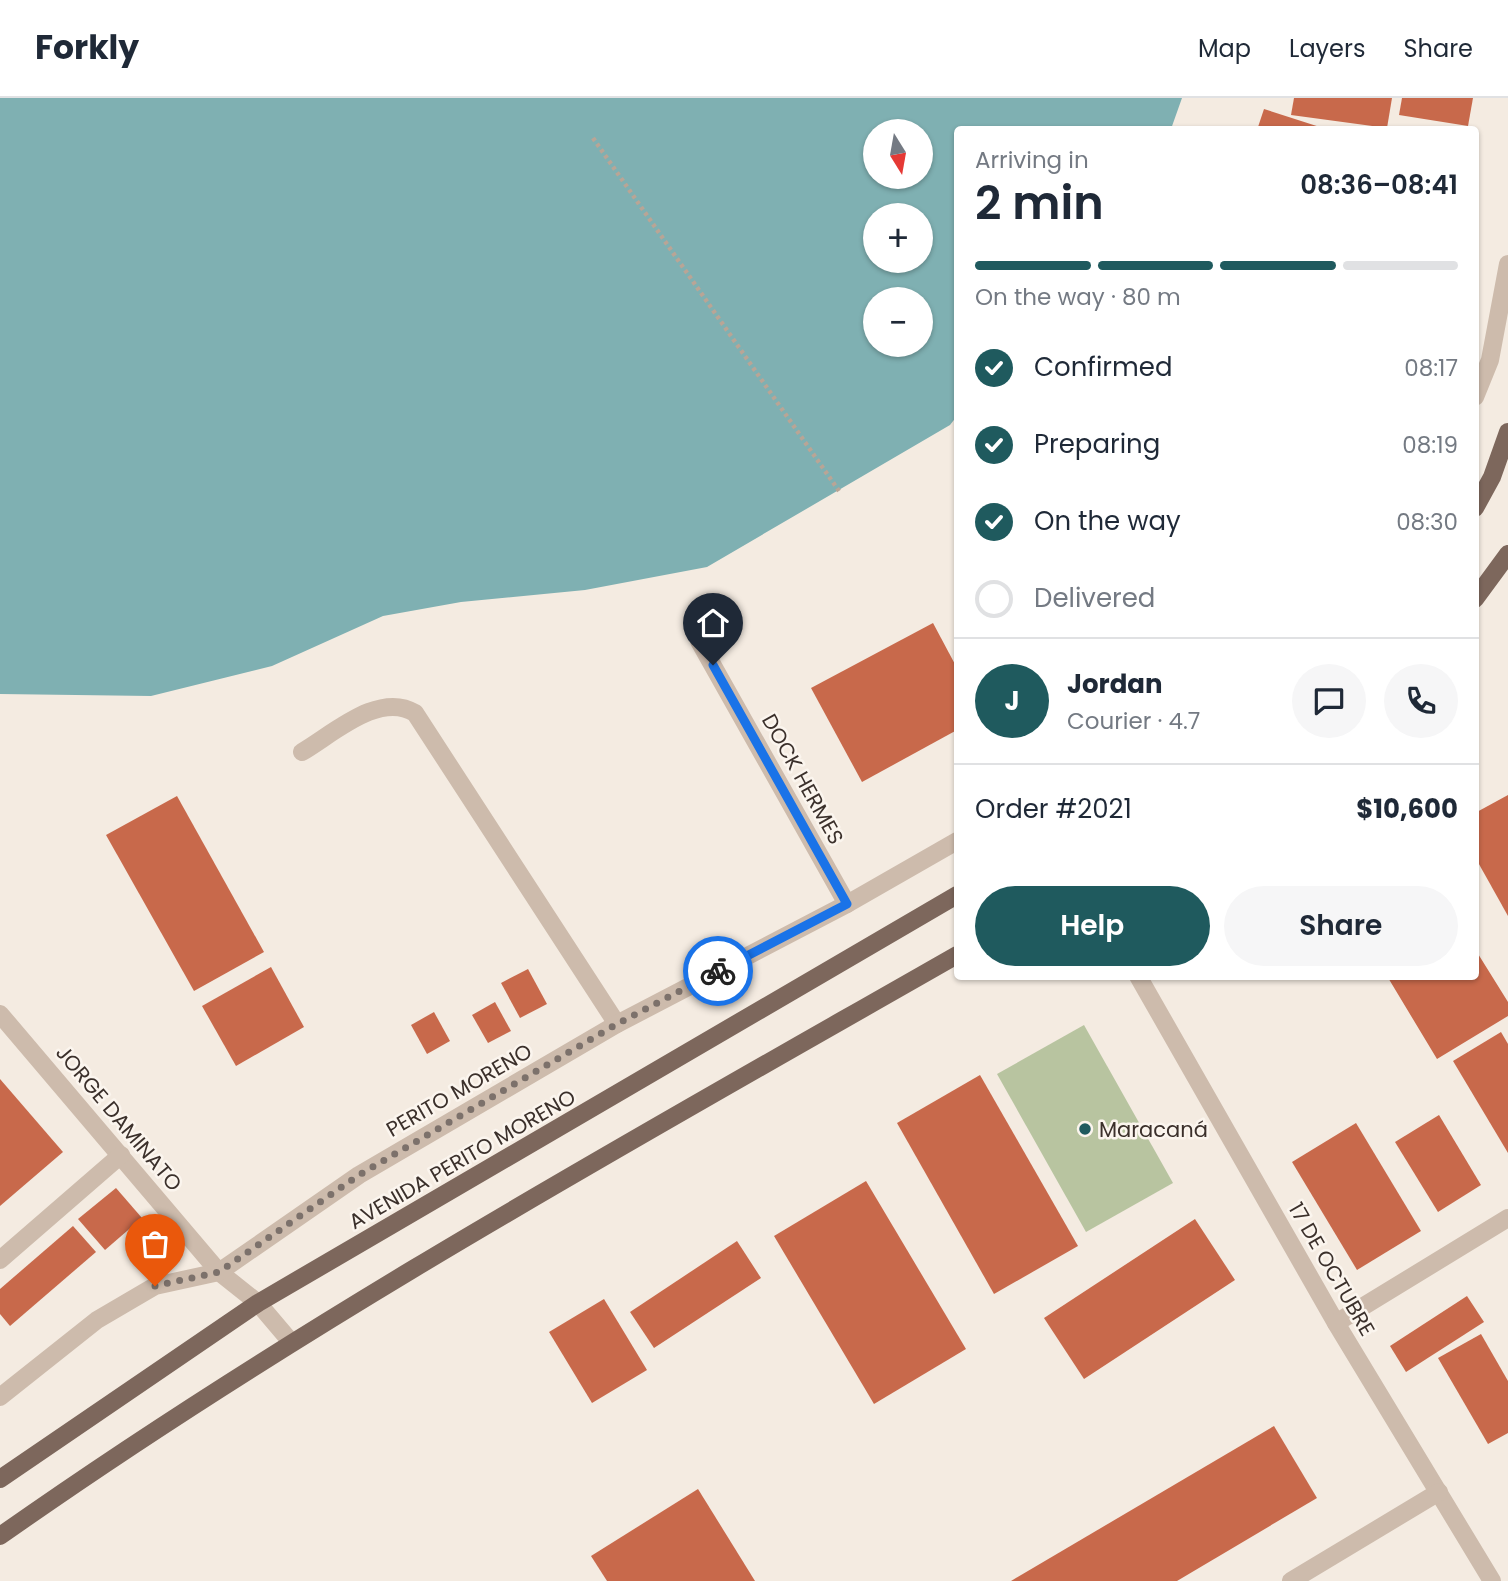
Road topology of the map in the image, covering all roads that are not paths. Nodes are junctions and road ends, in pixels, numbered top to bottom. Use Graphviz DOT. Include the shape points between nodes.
graph roads {
  1 [pos="1508,264"];
  2 [pos="1479,387"];
  3 [pos="1508,432"];
  4 [pos="1479,501"];
  5 [pos="1508,554"];
  6 [pos="1479,594"];
  7 [pos="699,641"];
  8 [pos="302,752"];
  9 [pos="954,843"];
  10 [pos="954,897"];
  11 [pos="847,904"];
  12 [pos="954,957"];
  13 [pos="1140,980"];
  14 [pos="0,1014"];
  15 [pos="617,1024"];
  16 [pos="121,1156"];
  17 [pos="1508,1218"];
  18 [pos="0,1260"];
  19 [pos="219,1272"];
  20 [pos="258,1303"];
  21 [pos="1336,1323"];
  22 [pos="291,1342"];
  23 [pos="0,1396"];
  24 [pos="0,1479"];
  25 [pos="1439,1492"];
  26 [pos="0,1536"];
  27 [pos="1290,1581"];
  28 [pos="1492,1581"];
  1 -- 2 [label="street" via="1490,360"];
  3 -- 4 [label="main road"];
  5 -- 6 [label="main road"];
  7 -- 11 [label="street, DOCK HERMES"];
  8 -- 15 [label="street" via="385,706 415,713"];
  9 -- 11 [label="street, PERITO MORENO"];
  10 -- 20 [label="main road, AVENIDA PERITO MORENO"];
  11 -- 15 [label="street, PERITO MORENO"];
  12 -- 22 [label="main road"];
  13 -- 21 [label="street, 17 DE OCTUBRE"];
  14 -- 16 [label="street, JORGE DAMINATO"];
  15 -- 19 [label="street, PERITO MORENO" via="359,1175"];
  16 -- 18 [label="street"];
  16 -- 19 [label="street, JORGE DAMINATO"];
  17 -- 21 [label="street"];
  19 -- 20 [label="street, JORGE DAMINATO"];
  19 -- 23 [label="street, PERITO MORENO" via="155,1286 97,1320"];
  20 -- 22 [label="street, JORGE DAMINATO"];
  20 -- 24 [label="main road, AVENIDA PERITO MORENO"];
  21 -- 25 [label="street, 17 DE OCTUBRE"];
  22 -- 26 [label="main road"];
  25 -- 27 [label="street"];
  25 -- 28 [label="street, 17 DE OCTUBRE"];
}
